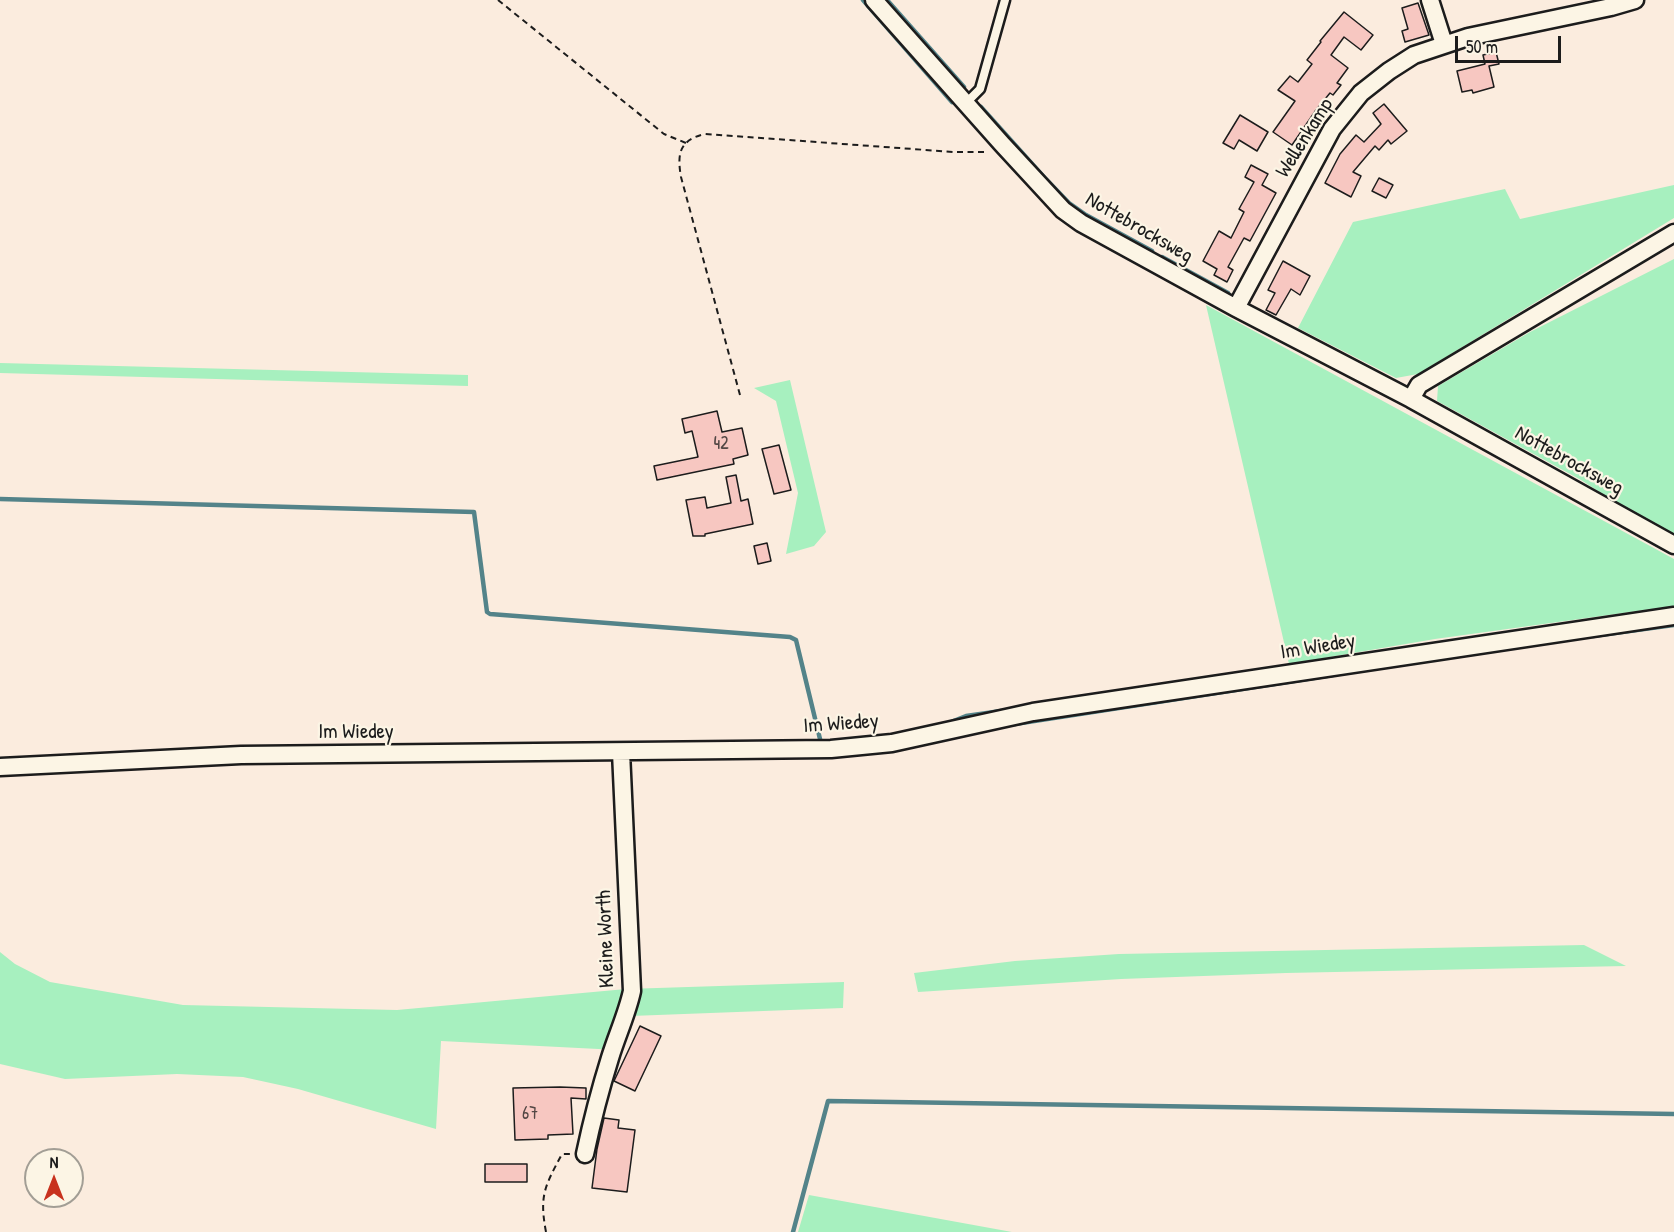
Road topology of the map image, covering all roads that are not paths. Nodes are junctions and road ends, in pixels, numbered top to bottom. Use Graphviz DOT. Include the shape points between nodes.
graph roads {
  1 [pos="874,0"];
  2 [pos="1005,0"];
  3 [pos="1430,0"];
  4 [pos="1635,0"];
  5 [pos="1610,3"];
  6 [pos="1444,44"];
  7 [pos="966,103"];
  8 [pos="1674,233"];
  9 [pos="1236,308"];
  10 [pos="1411,399"];
  11 [pos="1674,544"];
  12 [pos="1674,616"];
  13 [pos="621,752"];
  14 [pos="0,767"];
  15 [pos="585,1154"];
  1 -- 7 [label="street, Nottebrocksweg"];
  2 -- 7 [label="lane" via="980,89"];
  3 -- 6 [label="street"];
  4 -- 5 [label="street, Wellenkamp"];
  5 -- 6 [label="street, Wellenkamp"];
  6 -- 9 [label="street, Wellenkamp" via="1389,70 1361,93 1332,129"];
  7 -- 9 [label="street, Nottebrocksweg" via="1063,210"];
  8 -- 10 [label="street" via="1419,385"];
  9 -- 10 [label="street, Nottebrocksweg"];
  10 -- 11 [label="street, Nottebrocksweg"];
  12 -- 13 [label="street, Im Wiedey" via="1033,712 892,743 831,749"];
  13 -- 14 [label="street, Im Wiedey" via="241,755"];
  13 -- 15 [label="street, Kleine Worth" via="632,991 610,1056"];
}
